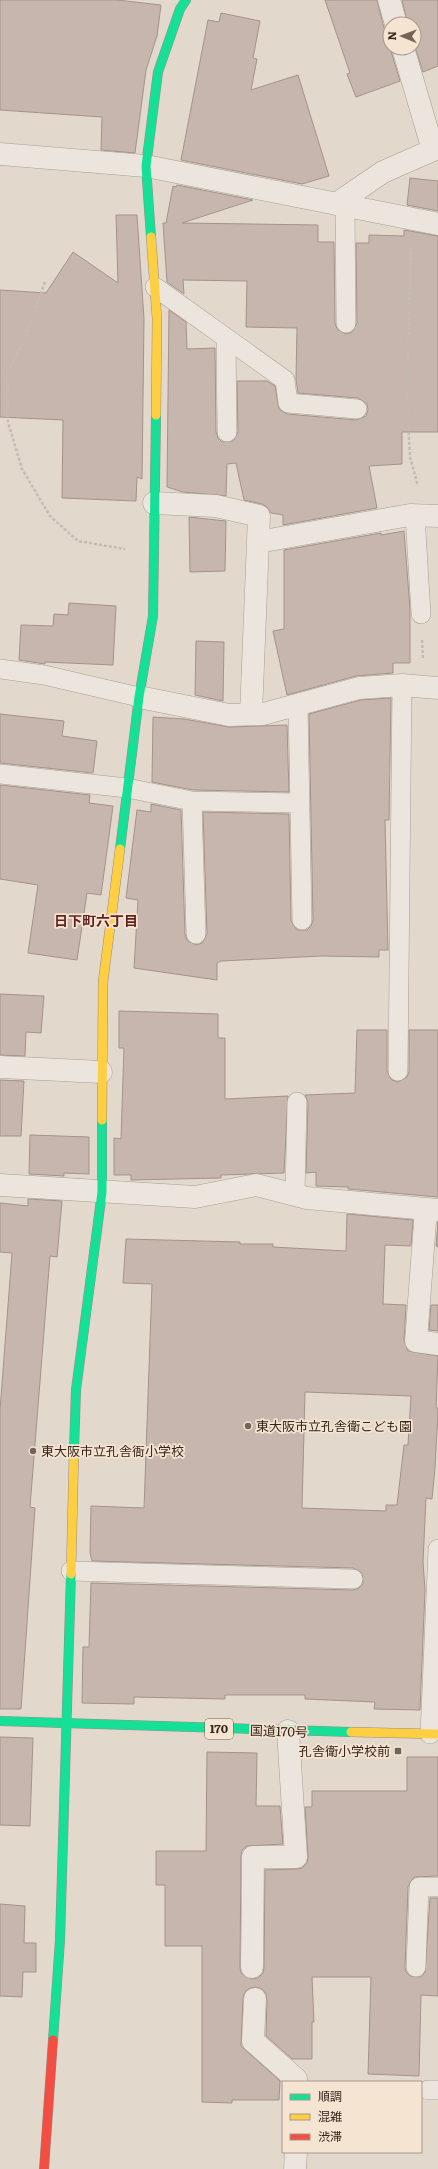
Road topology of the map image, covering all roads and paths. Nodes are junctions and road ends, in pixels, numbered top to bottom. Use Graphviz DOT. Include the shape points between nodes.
graph roads {
  1 [pos="186,0"];
  2 [pos="390,0"];
  3 [pos="394,16"];
  4 [pos="405,56"];
  5 [pos="0,154"];
  6 [pos="146,166"];
  7 [pos="340,204"];
  8 [pos="412,218"];
  9 [pos="438,224"];
  10 [pos="46,282"];
  11 [pos="154,287"];
  12 [pos="346,323"];
  13 [pos="226,338"];
  14 [pos="357,409"];
  15 [pos="227,432"];
  16 [pos="154,503"];
  17 [pos="427,515"];
  18 [pos="258,542"];
  19 [pos="154,553"];
  20 [pos="421,614"];
  21 [pos="0,669"];
  22 [pos="402,685"];
  23 [pos="431,687"];
  24 [pos="139,697"];
  25 [pos="298,704"];
  26 [pos="251,714"];
  27 [pos="0,774"];
  28 [pos="127,788"];
  29 [pos="192,801"];
  30 [pos="300,803"];
  31 [pos="302,920"];
  32 [pos="196,934"];
  33 [pos="0,1067"];
  34 [pos="398,1071"];
  35 [pos="101,1072"];
  36 [pos="297,1102"];
  37 [pos="0,1185"];
  38 [pos="102,1192"];
  39 [pos="295,1195"];
  40 [pos="432,1209"];
  41 [pos="438,1344"];
  42 [pos="438,1549"];
  43 [pos="438,1554"];
  44 [pos="71,1570"];
  45 [pos="353,1579"];
  46 [pos="0,1721"];
  47 [pos="66,1723"];
  48 [pos="288,1732"];
  49 [pos="434,1734"];
  50 [pos="438,1887"];
  51 [pos="252,1967"];
  52 [pos="416,1967"];
  53 [pos="255,1999"];
  54 [pos="296,2081"];
  55 [pos="296,2153"];
  56 [pos="44,2169"];
  57 [pos="295,2169"];
  1 -- 6 [label="main road" via="180,9 158,72"];
  2 -- 3 [label="street"];
  4 -- 7 [label="street" via="433,150 383,172"];
  5 -- 6 [label="street"];
  6 -- 7 [label="street"];
  6 -- 11 [label="main road"];
  7 -- 8 [label="street"];
  7 -- 12 [label="lane"];
  8 -- 9 [label="street"];
  8 -- 17 [label="path" via="407,401 410,457"];
  10 -- 19 [label="path" via="24,341 8,372 8,422 22,469 50,516 78,541"];
  11 -- 13 [label="lane"];
  11 -- 16 [label="main road" via="157,320"];
  13 -- 14 [label="lane" via="285,380 288,404"];
  13 -- 15 [label="lane"];
  16 -- 18 [label="street" via="216,506 259,516"];
  16 -- 19 [label="main road"];
  17 -- 18 [label="street"];
  17 -- 20 [label="lane"];
  18 -- 26 [label="street"];
  19 -- 24 [label="main road" via="153,616"];
  20 -- 23 [label="path"];
  21 -- 24 [label="lane" via="44,675"];
  22 -- 23 [label="street"];
  22 -- 25 [label="street" via="359,688"];
  22 -- 34 [label="lane"];
  24 -- 26 [label="street" via="229,715"];
  24 -- 28 [label="main road"];
  25 -- 26 [label="street" via="263,714"];
  25 -- 30 [label="lane"];
  27 -- 28 [label="lane"];
  28 -- 29 [label="lane"];
  28 -- 35 [label="main road" via="103,982"];
  29 -- 30 [label="lane"];
  29 -- 32 [label="lane"];
  30 -- 31 [label="lane"];
  33 -- 35 [label="street"];
  35 -- 38 [label="main road"];
  36 -- 39 [label="lane"];
  37 -- 38 [label="street"];
  38 -- 39 [label="street" via="194,1197 256,1185"];
  38 -- 44 [label="main road" via="76,1390"];
  39 -- 40 [label="street"];
  40 -- 41 [label="street" via="416,1341"];
  42 -- 43 [label="lane"];
  43 -- 49 [label="lane"];
  44 -- 45 [label="lane"];
  44 -- 47 [label="main road"];
  46 -- 47 [label="main road, 国道170号 / 170"];
  47 -- 48 [label="main road, 国道170号 / 170"];
  47 -- 56 [label="main road" via="60,1940"];
  48 -- 49 [label="main road, 国道170号 / 170"];
  48 -- 51 [label="street" via="296,1857 253,1857"];
  50 -- 52 [label="lane" via="419,1887"];
  53 -- 54 [label="street" via="254,2041"];
  55 -- 57 [label="street"];
}
